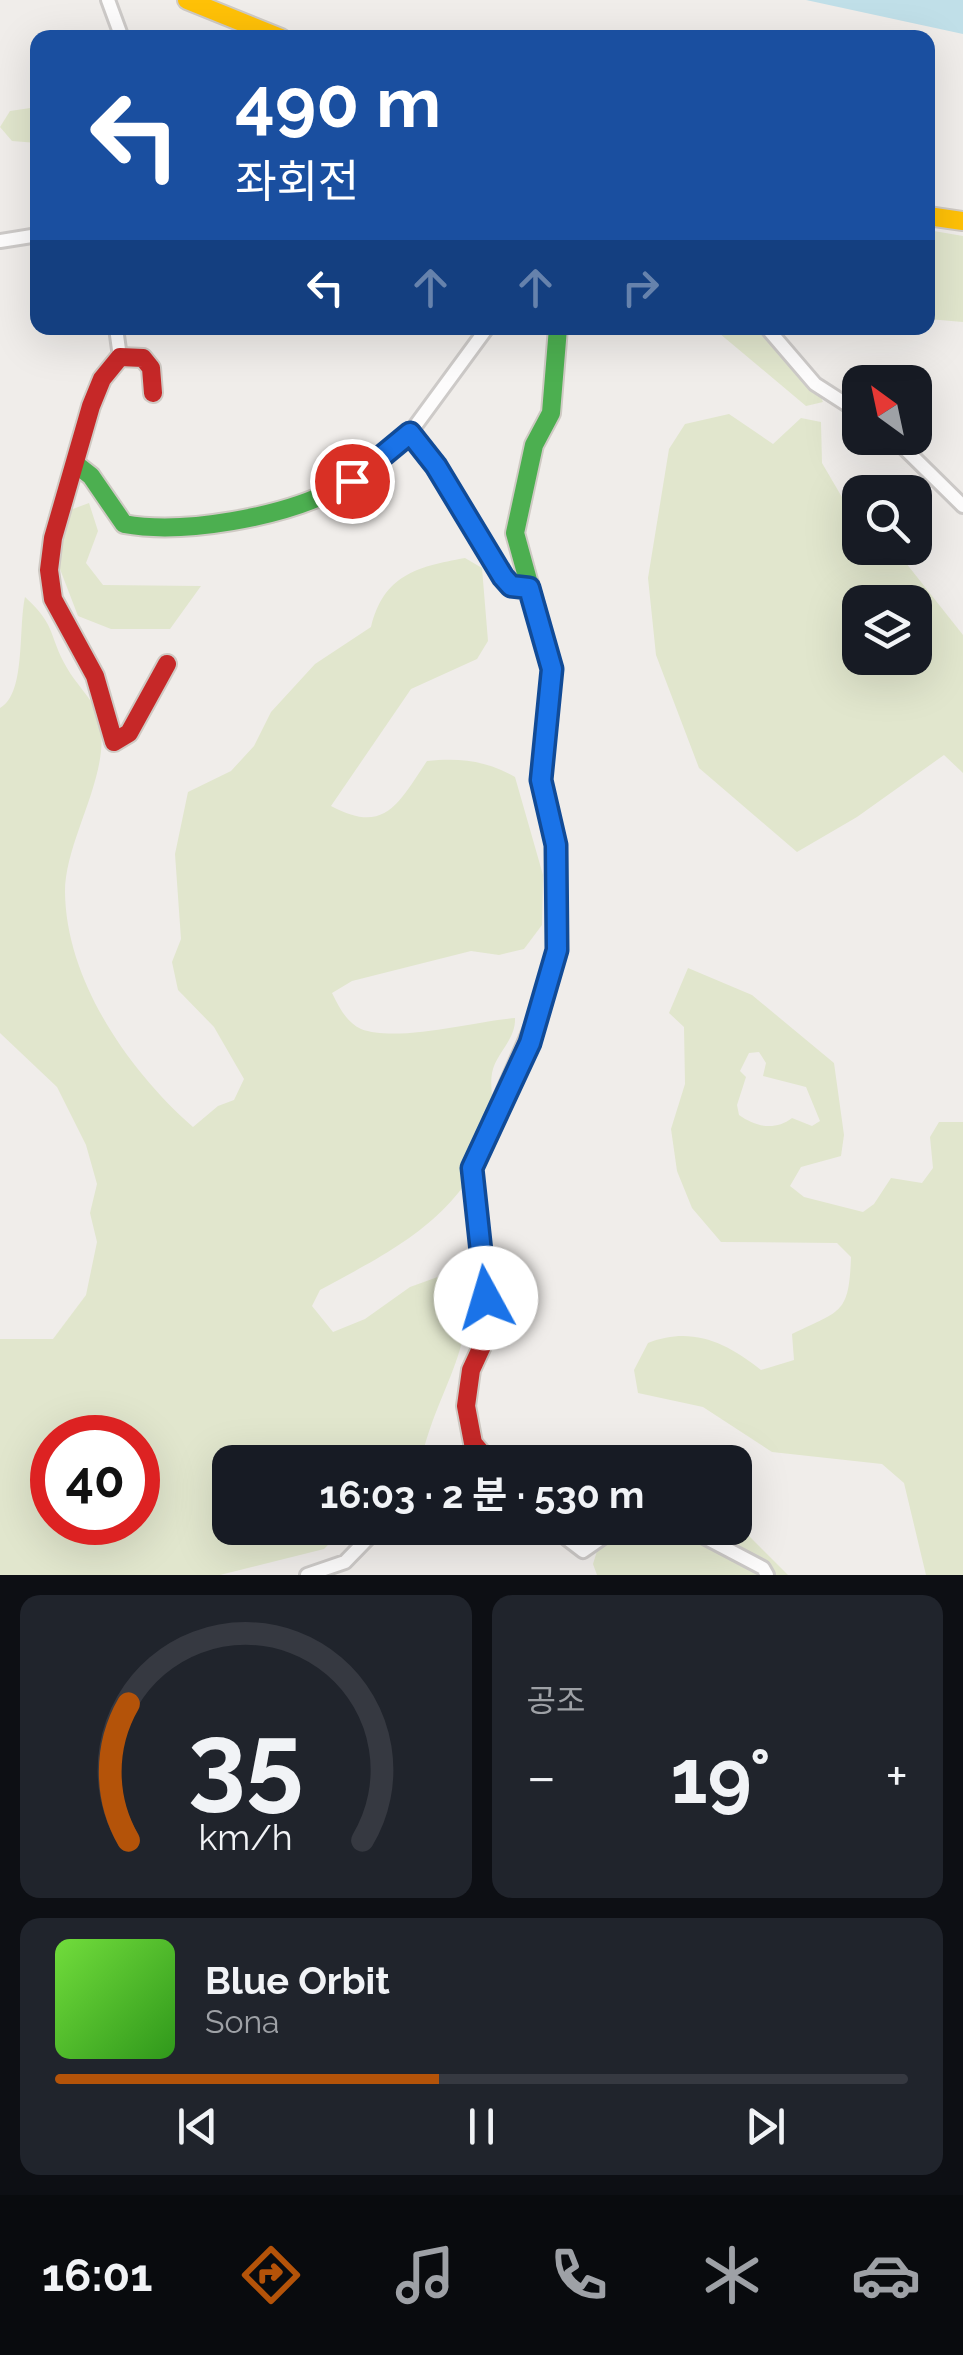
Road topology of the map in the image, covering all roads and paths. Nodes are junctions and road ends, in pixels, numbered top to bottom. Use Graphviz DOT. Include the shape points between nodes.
graph roads {
  1 [pos="108,0"];
  2 [pos="188,0"];
  3 [pos="119,30"];
  4 [pos="261,30"];
  5 [pos="935,217"];
  6 [pos="963,221"];
  7 [pos="30,236"];
  8 [pos="0,241"];
  9 [pos="117,335"];
  10 [pos="482,335"];
  11 [pos="557,335"];
  12 [pos="773,335"];
  13 [pos="120,357"];
  14 [pos="153,393"];
  15 [pos="842,401"];
  16 [pos="410,433"];
  17 [pos="911,455"];
  18 [pos="77,465"];
  19 [pos="963,506"];
  20 [pos="529,588"];
  21 [pos="168,664"];
  22 [pos="475,1445"];
  23 [pos="362,1545"];
  24 [pos="726,1545"];
  25 [pos="308,1575"];
  26 [pos="767,1575"];
  1 -- 3 [label="street"];
  2 -- 4 [label="street"];
  5 -- 6 [label="street"];
  7 -- 8 [label="street"];
  9 -- 13 [label="street"];
  10 -- 16 [label="street"];
  11 -- 20 [label="street" via="551,413 534,446 517,511 515,533"];
  12 -- 15 [label="street" via="815,384"];
  13 -- 14 [label="street" via="148,362"];
  13 -- 18 [label="street" via="97,391"];
  16 -- 18 [label="street" via="352,481 298,508 191,530 124,524"];
  16 -- 20 [label="street" via="503,577 511,586"];
  17 -- 19 [label="street"];
  18 -- 21 [label="street" via="54,530 50,583 94,675 114,742 129,734"];
  20 -- 22 [label="street" via="552,669 541,780 556,845 557,950 530,1043 472,1168 489,1331 471,1370 466,1406"];
  23 -- 25 [label="street" via="345,1562"];
  24 -- 26 [label="street"];
}
